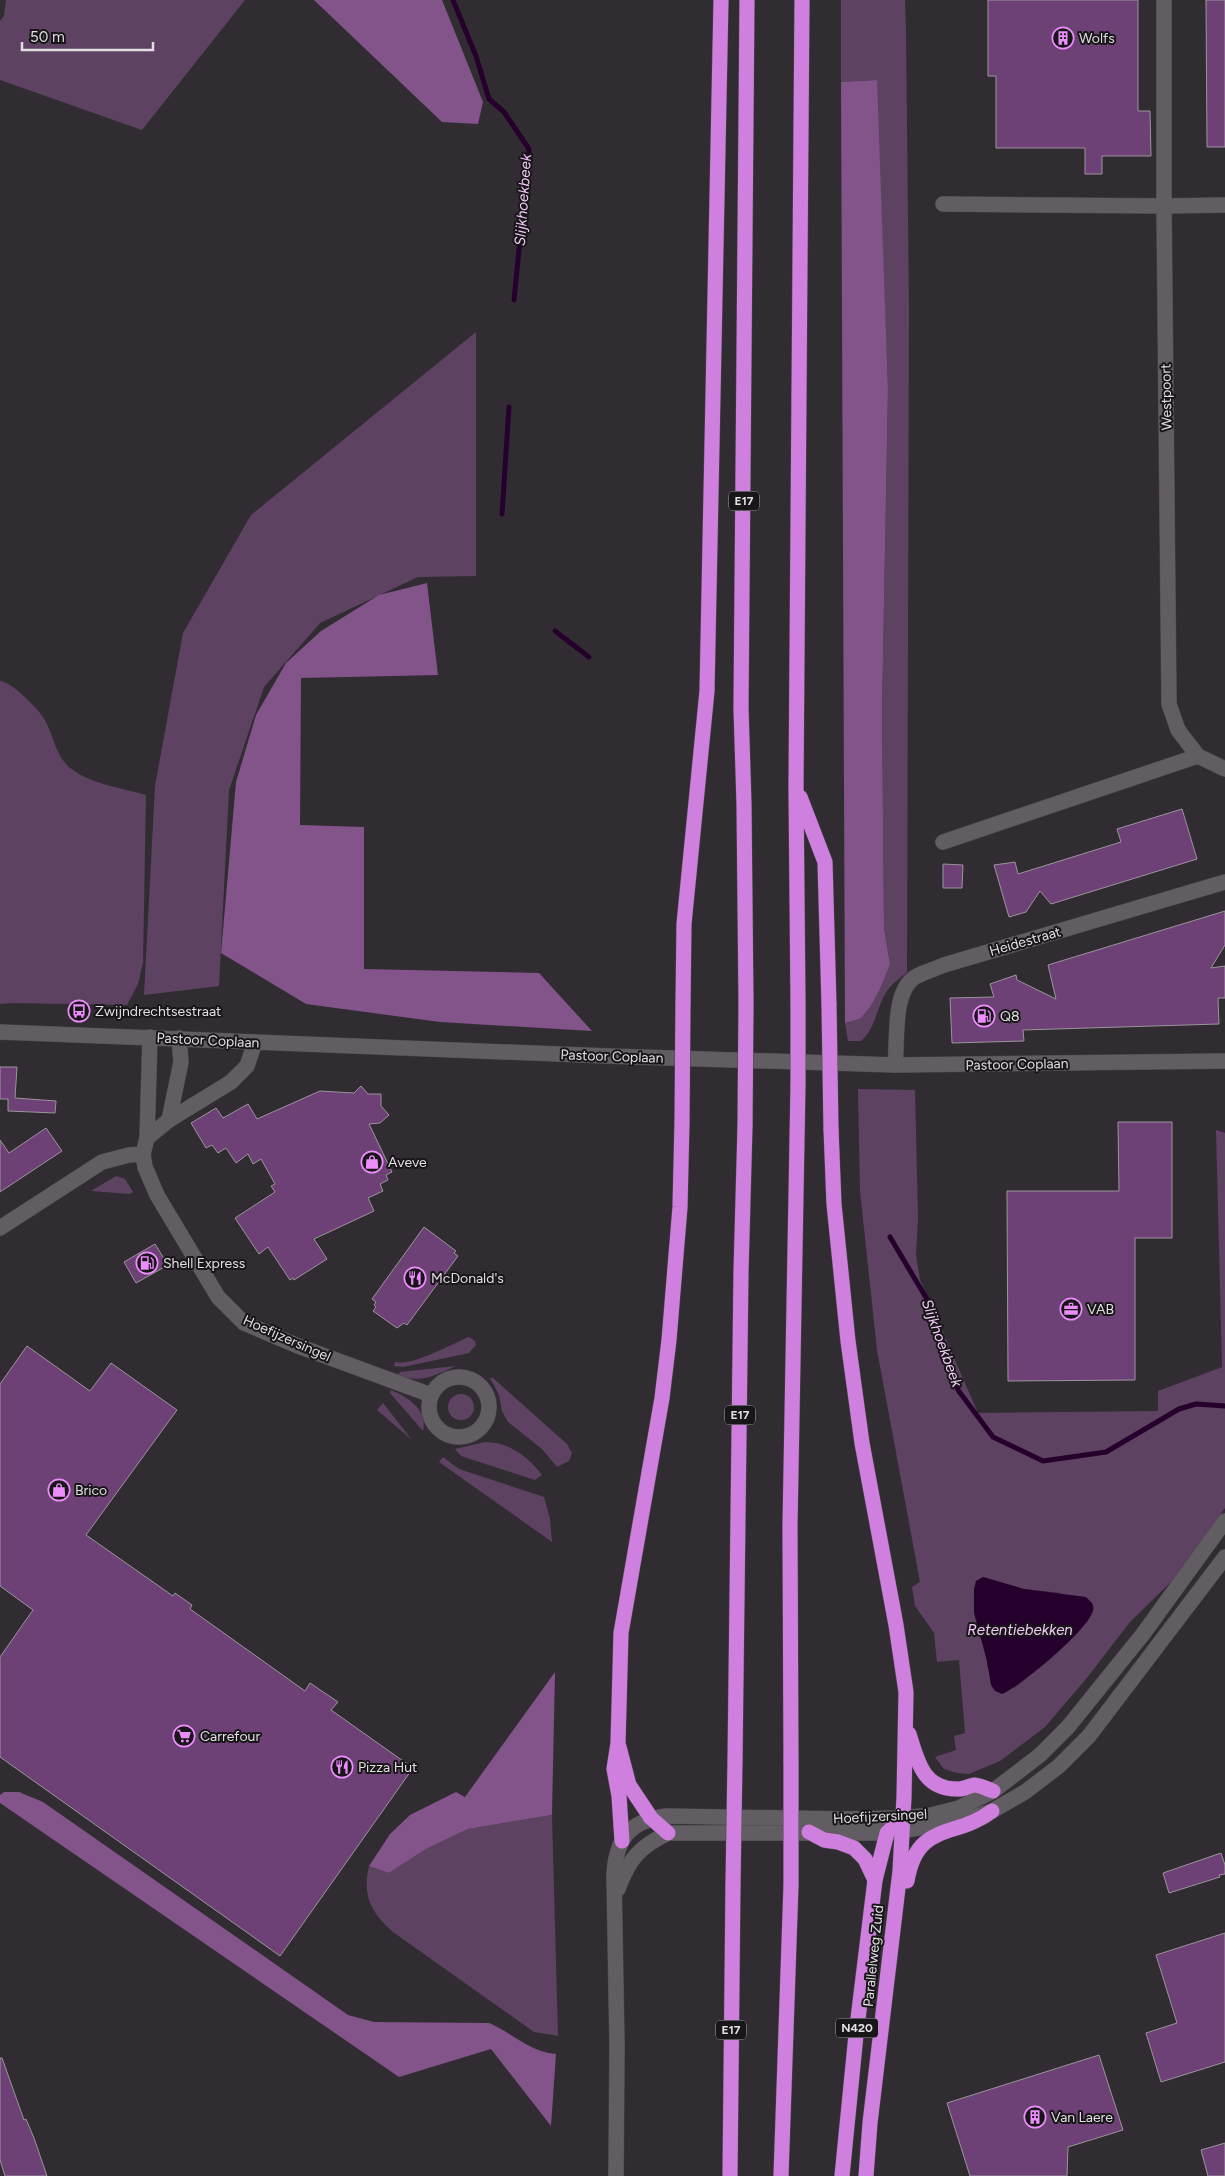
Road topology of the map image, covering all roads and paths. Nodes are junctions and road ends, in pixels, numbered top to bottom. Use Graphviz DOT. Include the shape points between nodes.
graph roads {
  1 [pos="721,0"];
  2 [pos="747,0"];
  3 [pos="802,0"];
  4 [pos="1164,0"];
  5 [pos="943,204"];
  6 [pos="1225,205"];
  7 [pos="1164,206"];
  8 [pos="1198,756"];
  9 [pos="1225,769"];
  10 [pos="796,788"];
  11 [pos="943,842"];
  12 [pos="1225,882"];
  13 [pos="0,1032"];
  14 [pos="150,1037"];
  15 [pos="179,1038"];
  16 [pos="255,1042"];
  17 [pos="1225,1061"];
  18 [pos="1199,1062"];
  19 [pos="895,1065"];
  20 [pos="1225,1069"];
  21 [pos="169,1120"];
  22 [pos="147,1138"];
  23 [pos="143,1154"];
  24 [pos="0,1228"];
  25 [pos="431,1394"];
  26 [pos="1225,1520"];
  27 [pos="1225,1557"];
  28 [pos="906,1720"];
  29 [pos="618,1743"];
  30 [pos="993,1791"];
  31 [pos="992,1811"];
  32 [pos="651,1818"];
  33 [pos="897,1827"];
  34 [pos="810,1832"];
  35 [pos="668,1833"];
  36 [pos="622,1841"];
  37 [pos="875,1880"];
  38 [pos="614,1899"];
  39 [pos="894,1917"];
  40 [pos="616,2176"];
  41 [pos="730,2176"];
  42 [pos="781,2176"];
  43 [pos="842,2176"];
  44 [pos="866,2176"];
  1 -- 29 [label="highway, bridge" via="707,691 684,924 680,1208 662,1398 621,1633"];
  2 -- 41 [label="highway, E17, bridge" via="741,708 746,1003"];
  3 -- 10 [label="highway"];
  4 -- 7 [label="street, Westpoort"];
  5 -- 7 [label="street"];
  6 -- 7 [label="street"];
  7 -- 8 [label="street, Westpoort" via="1169,704 1178,730"];
  8 -- 9 [label="street, Westpoort"];
  8 -- 11 [label="street"];
  10 -- 28 [label="highway, bridge" via="825,862 834,1204 862,1443 896,1625 906,1692"];
  10 -- 42 [label="highway, bridge" via="799,1129 790,1526 791,1885"];
  12 -- 19 [label="street, Heidestraat" via="944,965 914,978 902,993 895,1038"];
  13 -- 14 [label="street, Pastoor Coplaan"];
  14 -- 15 [label="street, Pastoor Coplaan"];
  14 -- 22 [label="street"];
  15 -- 16 [label="street, Pastoor Coplaan"];
  15 -- 21 [label="street" via="181,1062"];
  16 -- 19 [label="street, Pastoor Coplaan"];
  16 -- 21 [label="street" via="247,1066 231,1082"];
  17 -- 18 [label="street, Pastoor Coplaan"];
  18 -- 19 [label="street, Pastoor Coplaan"];
  18 -- 20 [label="street"];
  21 -- 22 [label="street"];
  22 -- 23 [label="street"];
  23 -- 24 [label="street" via="102,1162"];
  23 -- 25 [label="street, Hoefijzersingel" via="157,1195 218,1297 244,1323"];
  25 -- 25 [label="street" via="432,1420 444,1434 453,1437 471,1435 480,1430 489,1413 487,1394 473,1380 454,1377 444,1380"];
  26 -- 30 [label="street, Hoefijzersingel" via="1142,1634 1068,1727 1040,1755"];
  27 -- 31 [label="street, Hoefijzersingel" via="1089,1736 1060,1766"];
  28 -- 30 [label="highway" via="919,1763 928,1779 944,1788 976,1785"];
  28 -- 33 [label="highway"];
  29 -- 32 [label="highway" via="629,1785"];
  29 -- 36 [label="highway" via="614,1768"];
  30 -- 33 [label="street, Hoefijzersingel" via="959,1808"];
  31 -- 33 [label="street, Hoefijzersingel" via="962,1821"];
  31 -- 39 [label="highway" via="981,1820 942,1832 919,1847 912,1858 906,1888"];
  32 -- 33 [label="street, Hoefijzersingel" via="846,1819"];
  32 -- 35 [label="highway"];
  32 -- 36 [label="street, Hoefijzersingel" via="629,1831"];
  33 -- 34 [label="street, Hoefijzersingel"];
  33 -- 37 [label="highway, Parallelweg Zuid / N420"];
  33 -- 39 [label="highway, Parallelweg Zuid / N420" via="900,1871"];
  34 -- 35 [label="street, Hoefijzersingel"];
  34 -- 37 [label="highway" via="824,1840 854,1848 865,1859"];
  35 -- 38 [label="street" via="635,1855 625,1870"];
  36 -- 38 [label="street" via="615,1855"];
  37 -- 43 [label="highway, Parallelweg Zuid / N420"];
  38 -- 40 [label="street"];
  39 -- 44 [label="highway, Parallelweg Zuid / N420"];
}
